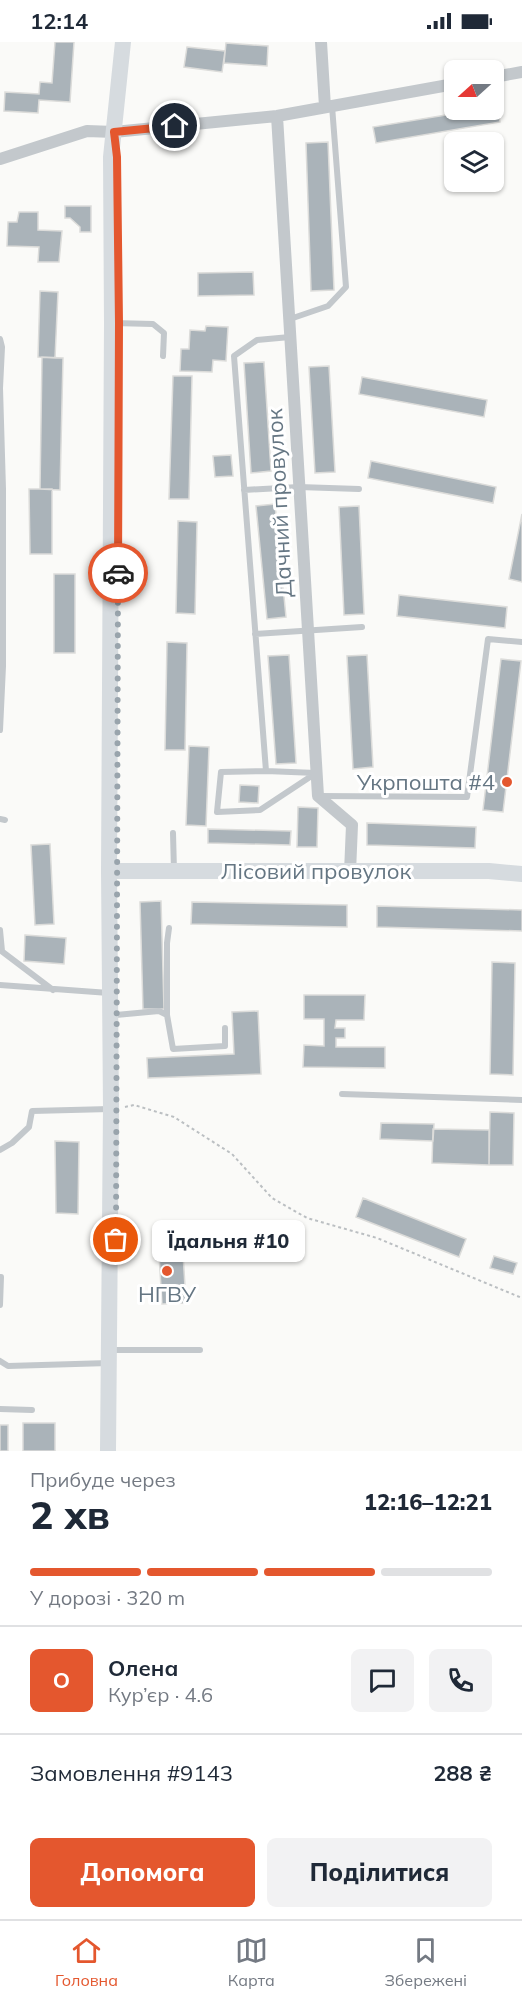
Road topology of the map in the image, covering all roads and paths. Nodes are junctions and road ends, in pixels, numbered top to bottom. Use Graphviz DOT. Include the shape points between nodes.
graph roads {
  1 [pos="123,42"];
  2 [pos="321,42"];
  3 [pos="522,72"];
  4 [pos="504,75"];
  5 [pos="444,86"];
  6 [pos="329,106"];
  7 [pos="278,116"];
  8 [pos="114,132"];
  9 [pos="0,159"];
  10 [pos="289,320"];
  11 [pos="116,323"];
  12 [pos="290,337"];
  13 [pos="0,339"];
  14 [pos="163,356"];
  15 [pos="299,487"];
  16 [pos="359,489"];
  17 [pos="244,490"];
  18 [pos="363,627"];
  19 [pos="308,630"];
  20 [pos="255,634"];
  21 [pos="522,642"];
  22 [pos="0,730"];
  23 [pos="266,771"];
  24 [pos="316,773"];
  25 [pos="318,796"];
  26 [pos="173,833"];
  27 [pos="112,871"];
  28 [pos="174,871"];
  29 [pos="350,872"];
  30 [pos="522,874"];
  31 [pos="170,928"];
  32 [pos="0,930"];
  33 [pos="1,951"];
  34 [pos="0,985"];
  35 [pos="53,990"];
  36 [pos="110,993"];
  37 [pos="116,1015"];
  38 [pos="167,1015"];
  39 [pos="225,1028"];
  40 [pos="342,1095"];
  41 [pos="522,1100"];
  42 [pos="114,1109"];
  43 [pos="0,1150"];
  44 [pos="1,1277"];
  45 [pos="522,1298"];
  46 [pos="0,1305"];
  47 [pos="200,1350"];
  48 [pos="112,1356"];
  49 [pos="0,1361"];
  50 [pos="0,1409"];
  51 [pos="32,1410"];
  52 [pos="108,1451"];
  53 [pos="115,1451"];
  1 -- 8 [label="main road"];
  2 -- 6 [label="street"];
  3 -- 4 [label="street"];
  5 -- 6 [label="street"];
  6 -- 7 [label="street"];
  6 -- 10 [label="lane" via="346,287 328,306"];
  7 -- 8 [label="street"];
  7 -- 10 [label="street, Дачний провулок"];
  8 -- 9 [label="street" via="87,131"];
  8 -- 11 [label="main road" via="111,157"];
  10 -- 12 [label="street, Дачний провулок"];
  11 -- 14 [label="lane" via="153,324 164,333"];
  11 -- 27 [label="main road"];
  12 -- 15 [label="street, Дачний провулок"];
  12 -- 17 [label="lane" via="257,340 234,356"];
  13 -- 22 [label="lane"];
  15 -- 16 [label="lane"];
  15 -- 17 [label="lane"];
  15 -- 19 [label="street, Дачний провулок"];
  17 -- 20 [label="lane"];
  18 -- 19 [label="lane"];
  19 -- 20 [label="lane"];
  19 -- 24 [label="street, Дачний провулок"];
  20 -- 23 [label="lane"];
  21 -- 25 [label="lane" via="488,639 467,797"];
  23 -- 24 [label="lane"];
  23 -- 24 [label="lane" via="221,772 217,812 260,810"];
  24 -- 25 [label="street, Дачний провулок"];
  25 -- 29 [label="street" via="352,825"];
  26 -- 28 [label="lane"];
  27 -- 28 [label="main road, Лісовий провулок"];
  27 -- 36 [label="main road"];
  27 -- 37 [label="main road"];
  28 -- 29 [label="main road, Лісовий провулок"];
  29 -- 30 [label="main road, Лісовий провулок"];
  31 -- 38 [label="lane"];
  32 -- 33 [label="lane"];
  33 -- 35 [label="lane"];
  34 -- 35 [label="lane"];
  35 -- 36 [label="lane"];
  36 -- 42 [label="main road"];
  37 -- 38 [label="lane" via="159,1011"];
  37 -- 42 [label="main road"];
  38 -- 39 [label="lane" via="173,1049 225,1046"];
  40 -- 41 [label="lane"];
  42 -- 43 [label="lane" via="32,1111 29,1127"];
  42 -- 45 [label="path" via="134,1105 174,1117 232,1154 272,1198 307,1218 377,1238"];
  42 -- 48 [label="main road"];
  44 -- 46 [label="lane"];
  47 -- 48 [label="lane"];
  48 -- 49 [label="lane" via="8,1366"];
  48 -- 52 [label="main road"];
  48 -- 53 [label="main road"];
  50 -- 51 [label="lane"];
}
